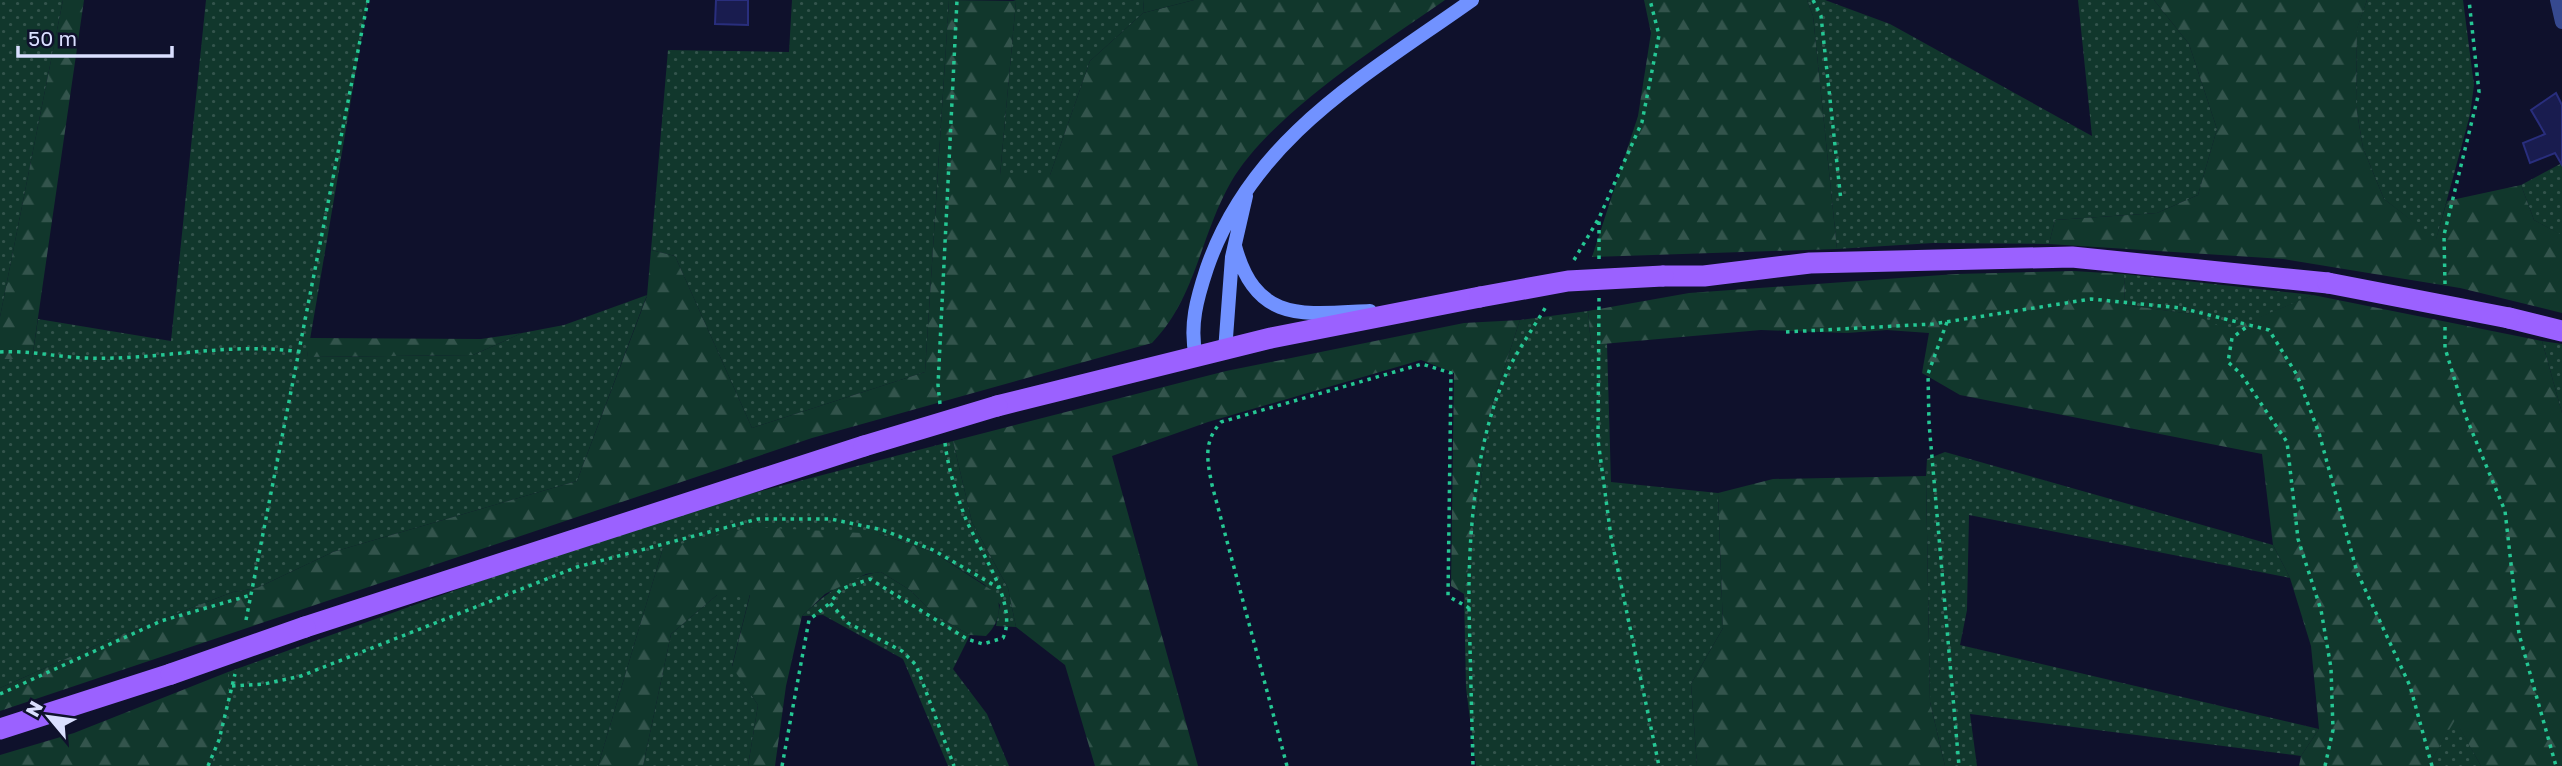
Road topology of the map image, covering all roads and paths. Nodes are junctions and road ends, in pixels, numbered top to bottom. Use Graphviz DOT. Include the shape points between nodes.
graph roads {
  1 [pos="368,0"];
  2 [pos="957,0"];
  3 [pos="1472,0"];
  4 [pos="1650,0"];
  5 [pos="1813,0"];
  6 [pos="2469,0"];
  7 [pos="2557,0"];
  8 [pos="2562,22"];
  9 [pos="1255,175"];
  10 [pos="1841,201"];
  11 [pos="1599,218"];
  12 [pos="1235,246"];
  13 [pos="1599,259"];
  14 [pos="1571,265"];
  15 [pos="2445,285"];
  16 [pos="1599,287"];
  17 [pos="1550,300"];
  18 [pos="1399,314"];
  19 [pos="1947,322"];
  20 [pos="2445,323"];
  21 [pos="2249,325"];
  22 [pos="2562,331"];
  23 [pos="1786,332"];
  24 [pos="1225,351"];
  25 [pos="0,352"];
  26 [pos="300,352"];
  27 [pos="1196,357"];
  28 [pos="941,411"];
  29 [pos="944,437"];
  30 [pos="1000,589"];
  31 [pos="251,595"];
  32 [pos="830,603"];
  33 [pos="1469,608"];
  34 [pos="246,620"];
  35 [pos="235,671"];
  36 [pos="232,686"];
  37 [pos="0,694"];
  38 [pos="0,729"];
  39 [pos="208,766"];
  40 [pos="782,766"];
  41 [pos="954,766"];
  42 [pos="1287,766"];
  43 [pos="1473,766"];
  44 [pos="1659,766"];
  45 [pos="1959,766"];
  46 [pos="2325,766"];
  47 [pos="2432,766"];
  48 [pos="2556,766"];
  1 -- 26 [label="path"];
  2 -- 28 [label="path" via="938,385"];
  3 -- 9 [label="street" via="1310,117"];
  4 -- 11 [label="path" via="1659,35 1642,122"];
  5 -- 10 [label="path" via="1821,16"];
  6 -- 15 [label="path" via="2479,92 2444,235"];
  7 -- 8 [label="street"];
  9 -- 12 [label="street"];
  9 -- 27 [label="street" via="1217,239 1200,288 1192,323"];
  11 -- 13 [label="path"];
  11 -- 14 [label="path"];
  12 -- 18 [label="street" via="1246,277 1272,304 1288,312 1384,310"];
  12 -- 24 [label="street"];
  16 -- 44 [label="path" via="1598,440 1611,537"];
  17 -- 33 [label="path" via="1508,371 1493,415 1478,475 1468,566"];
  18 -- 22 [label="main road, bridge" via="1568,281 1704,276 1810,263 2072,257 2328,283"];
  18 -- 24 [label="main road"];
  19 -- 21 [label="path" via="2091,299 2180,308"];
  19 -- 23 [label="path"];
  19 -- 45 [label="path" via="1928,374 1929,423"];
  20 -- 48 [label="path" via="2445,348 2466,417 2505,511 2519,634"];
  21 -- 46 [label="path" via="2232,338 2228,362 2287,442 2298,538 2321,610 2331,668 2333,730"];
  21 -- 47 [label="path" via="2269,330 2297,375 2319,433 2357,572 2410,687"];
  24 -- 27 [label="main road"];
  25 -- 26 [label="path" via="27,350 86,358 198,351"];
  26 -- 31 [label="path"];
  27 -- 38 [label="main road, bridge" via="996,406 864,446"];
  29 -- 30 [label="path" via="947,463 965,518"];
  30 -- 32 [label="path" via="1009,626 1003,638 983,644 967,639 870,579 841,589"];
  30 -- 36 [label="path" via="933,550 883,530 831,519 758,519 577,567 300,676"];
  31 -- 34 [label="path"];
  31 -- 37 [label="path" via="161,621"];
  32 -- 40 [label="path" via="809,620"];
  32 -- 41 [label="path" via="848,623 902,651 916,665"];
  33 -- 42 [label="path" via="1448,596 1451,373 1422,364 1221,422 1210,434 1206,455"];
  33 -- 43 [label="path"];
  35 -- 36 [label="path"];
  36 -- 39 [label="path"];
}
